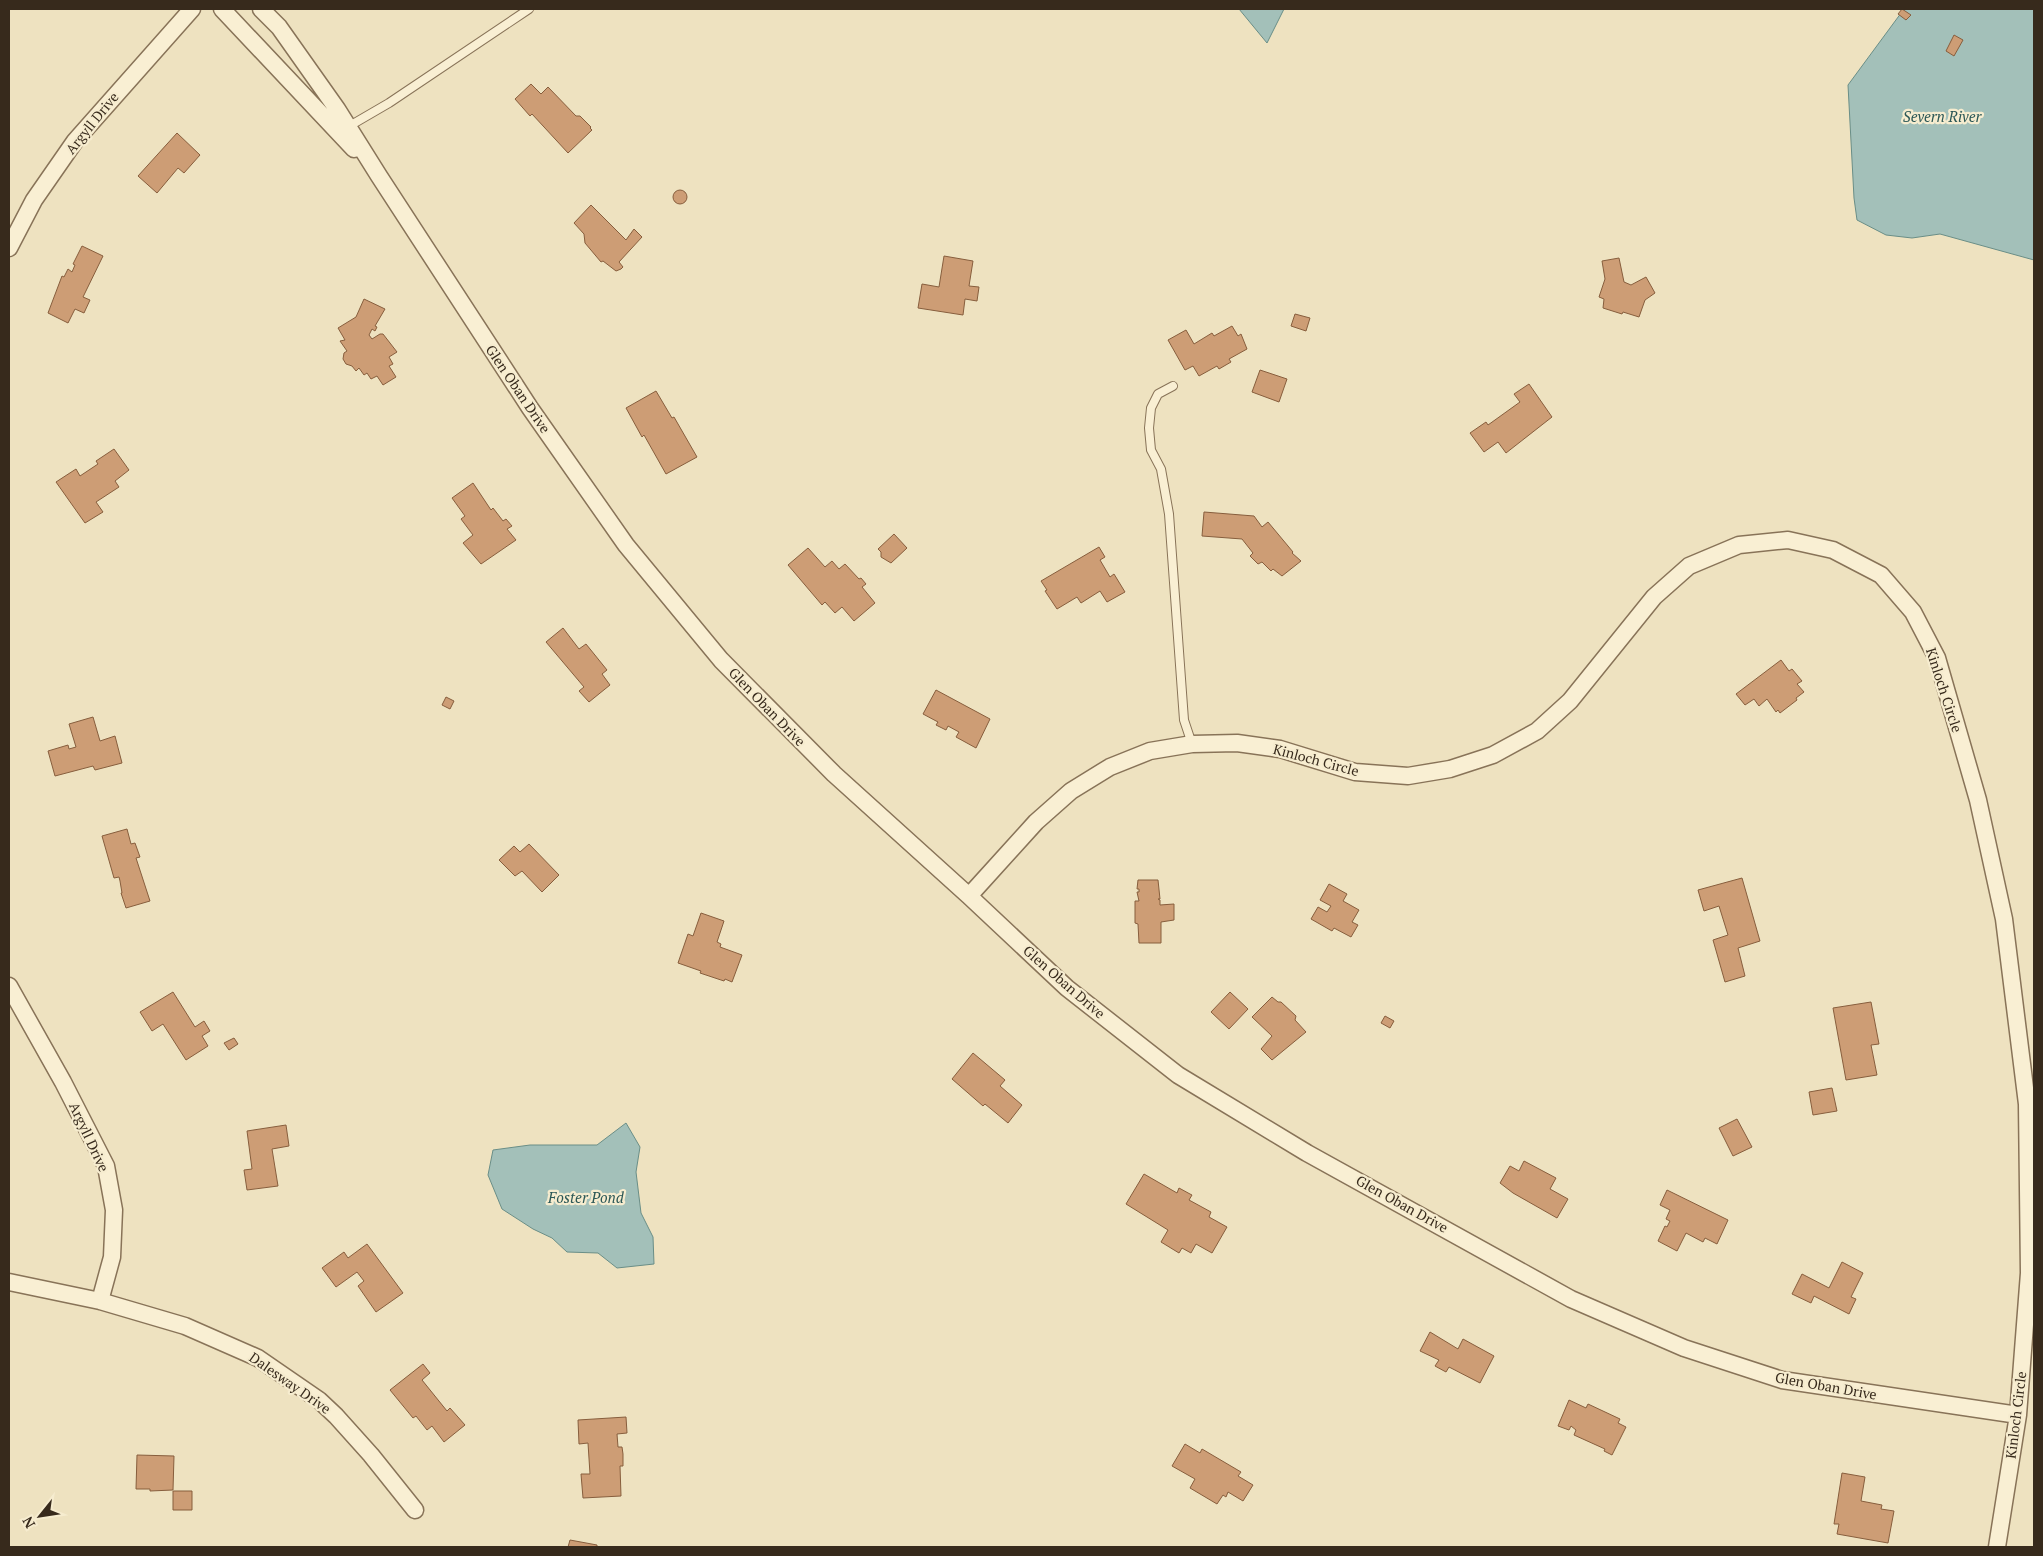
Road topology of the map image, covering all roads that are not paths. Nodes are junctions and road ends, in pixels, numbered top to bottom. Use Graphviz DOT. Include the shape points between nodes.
graph roads {
  1 [pos="192,9"];
  2 [pos="222,9"];
  3 [pos="261,9"];
  4 [pos="529,9"];
  5 [pos="343,130"];
  6 [pos="9,248"];
  7 [pos="1172,386"];
  8 [pos="1192,744"];
  9 [pos="969,896"];
  10 [pos="9,986"];
  11 [pos="9,1282"];
  12 [pos="100,1301"];
  13 [pos="2018,1415"];
  14 [pos="414,1510"];
  15 [pos="1997,1547"];
  1 -- 6 [label="street, Argyll Drive" via="76,141 34,200"];
  2 -- 5 [label="street, Glen Oban Drive"];
  3 -- 5 [label="street, Glen Oban Drive" via="278,27"];
  4 -- 5 [label="lane"];
  5 -- 9 [label="street, Glen Oban Drive" via="379,176 530,408 626,545 721,660 834,774"];
  7 -- 8 [label="lane" via="1158,394 1151,408 1149,428 1151,450 1160,470 1169,514 1184,720"];
  8 -- 9 [label="street, Kinloch Circle" via="1150,751 1110,767 1071,791 1036,822"];
  8 -- 13 [label="street, Kinloch Circle" via="1237,743 1280,749 1355,772 1408,776 1450,769 1492,755 1537,731 1570,701 1654,597 1689,566 1739,545 1788,540 1833,550 1881,575 1913,612 1937,658 1978,800 2004,919 2027,1104 2029,1273"];
  9 -- 13 [label="street, Glen Oban Drive" via="1067,988 1178,1075 1307,1153 1571,1298 1684,1348 1782,1380"];
  10 -- 12 [label="street, Argyll Drive" via="106,1166 114,1210 112,1258"];
  11 -- 12 [label="street, Dalesway Drive"];
  12 -- 14 [label="street, Dalesway Drive" via="185,1326 258,1358 319,1400 336,1416"];
  13 -- 15 [label="street, Kinloch Circle"];
}
